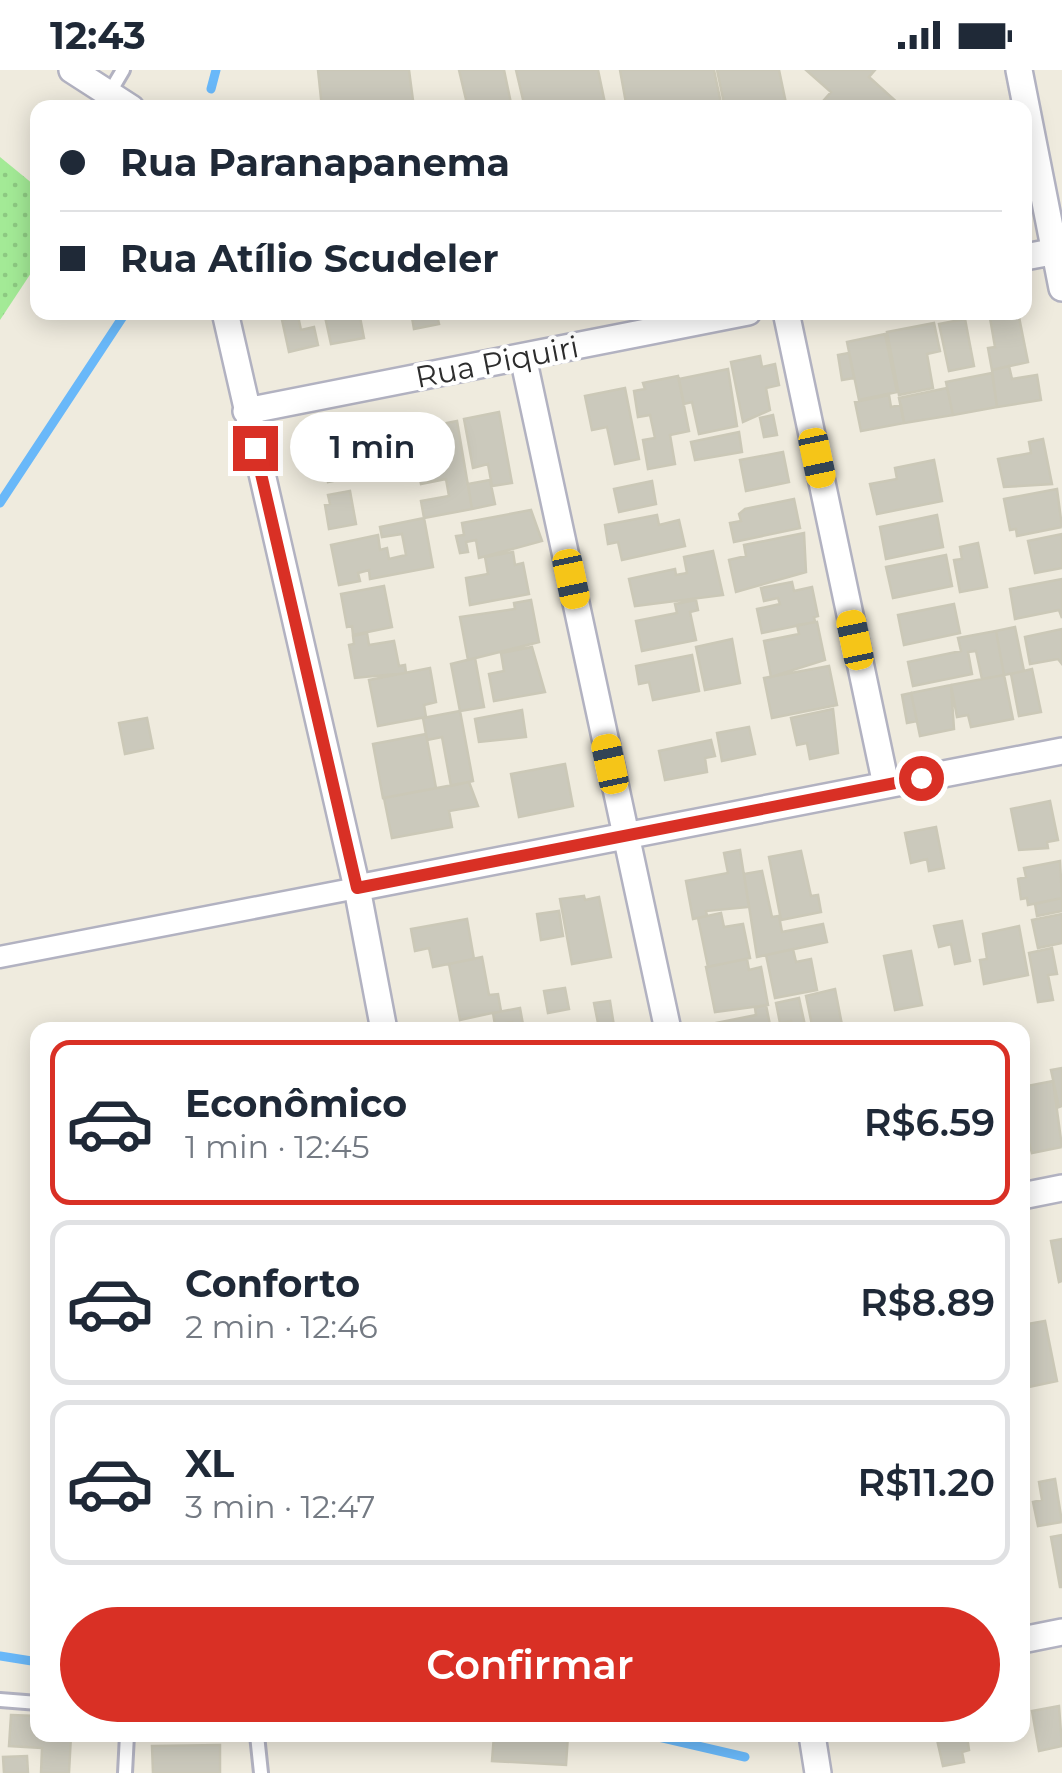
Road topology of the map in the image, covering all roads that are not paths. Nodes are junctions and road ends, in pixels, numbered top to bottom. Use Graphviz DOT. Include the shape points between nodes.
graph roads {
  1 [pos="72,70"];
  2 [pos="1020,70"];
  3 [pos="116,81"];
  4 [pos="1026,100"];
  5 [pos="1032,127"];
  6 [pos="1058,251"];
  7 [pos="1032,256"];
  8 [pos="1062,288"];
  9 [pos="228,320"];
  10 [pos="708,320"];
  11 [pos="788,320"];
  12 [pos="524,357"];
  13 [pos="246,411"];
  14 [pos="1062,750"];
  15 [pos="886,785"];
  16 [pos="626,838"];
  17 [pos="357,888"];
  18 [pos="0,957"];
  19 [pos="382,1022"];
  20 [pos="666,1022"];
  21 [pos="1062,1188"];
  22 [pos="1030,1194"];
  23 [pos="1062,1632"];
  24 [pos="1030,1638"];
  25 [pos="0,1700"];
  26 [pos="30,1702"];
  27 [pos="127,1742"];
  28 [pos="258,1742"];
  29 [pos="813,1742"];
  30 [pos="125,1773"];
  31 [pos="261,1773"];
  32 [pos="818,1773"];
  1 -- 3 [label="street"];
  2 -- 4 [label="street"];
  5 -- 6 [label="street"];
  6 -- 7 [label="street"];
  6 -- 8 [label="street"];
  9 -- 13 [label="street"];
  10 -- 12 [label="street, Rua Piquiri"];
  11 -- 15 [label="street"];
  12 -- 13 [label="street, Rua Piquiri"];
  12 -- 16 [label="street"];
  13 -- 17 [label="street"];
  14 -- 15 [label="street"];
  15 -- 16 [label="street"];
  16 -- 17 [label="street"];
  16 -- 20 [label="street"];
  17 -- 18 [label="street"];
  17 -- 19 [label="street"];
  21 -- 22 [label="street"];
  23 -- 24 [label="street"];
  25 -- 26 [label="lane"];
  27 -- 30 [label="lane"];
  28 -- 31 [label="lane"];
  29 -- 32 [label="street"];
}
